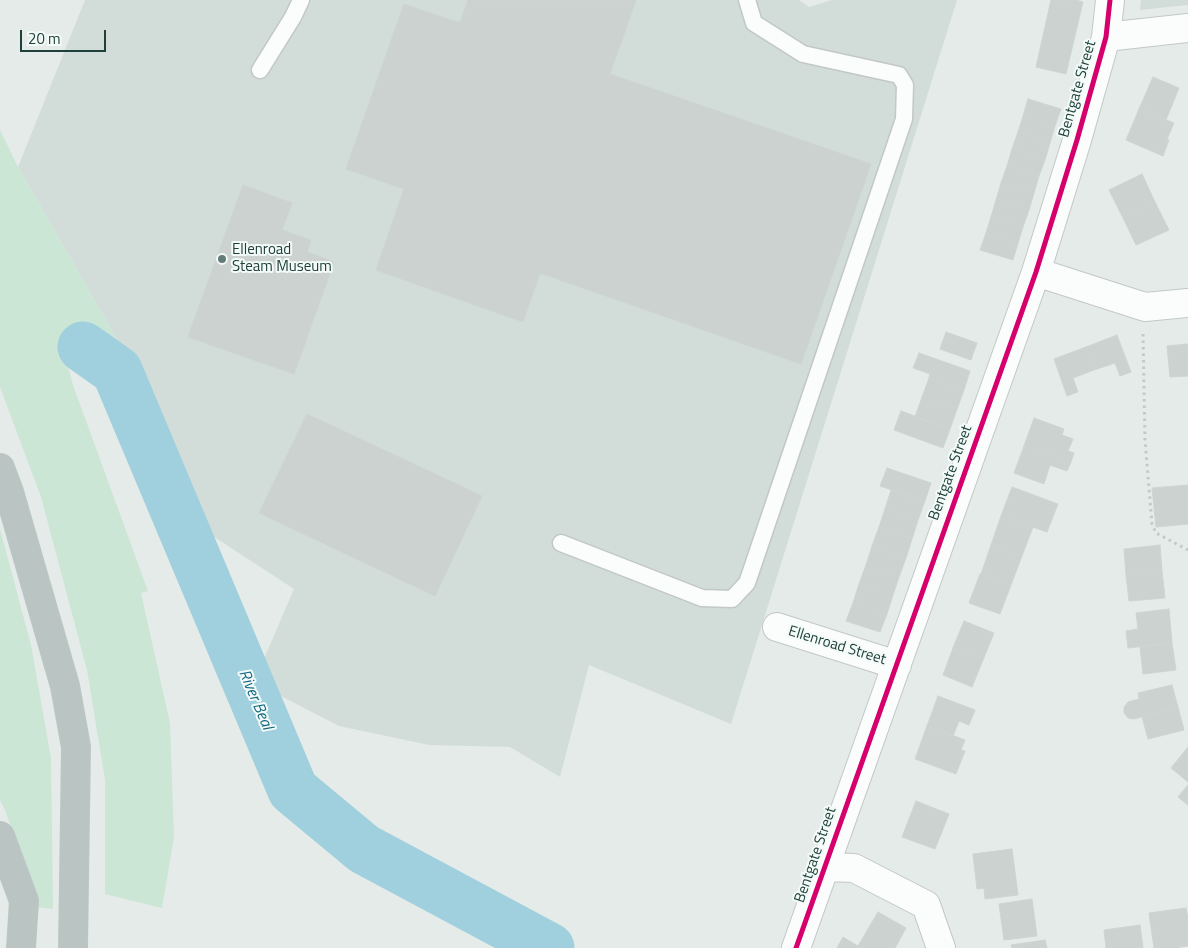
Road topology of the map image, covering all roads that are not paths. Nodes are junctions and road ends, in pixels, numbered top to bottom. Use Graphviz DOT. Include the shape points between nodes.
graph roads {
  1 [pos="301,0"];
  2 [pos="747,0"];
  3 [pos="1110,0"];
  4 [pos="1188,28"];
  5 [pos="1106,37"];
  6 [pos="260,70"];
  7 [pos="1036,272"];
  8 [pos="1188,303"];
  9 [pos="0,468"];
  10 [pos="561,543"];
  11 [pos="777,628"];
  12 [pos="897,664"];
  13 [pos="0,836"];
  14 [pos="825,867"];
  15 [pos="21,948"];
  16 [pos="73,948"];
  17 [pos="796,948"];
  18 [pos="941,948"];
  1 -- 6 [label="lane"];
  2 -- 10 [label="lane" via="754,23 803,54 899,75 905,85 904,119 747,583 732,599 702,598"];
  3 -- 5 [label="street, Bentgate Street"];
  4 -- 5 [label="street"];
  5 -- 7 [label="street, Bentgate Street"];
  7 -- 8 [label="street" via="1142,307"];
  7 -- 12 [label="street, Bentgate Street"];
  9 -- 16 [label="highway" via="65,686 76,747"];
  11 -- 12 [label="street, Ellenroad Street"];
  12 -- 14 [label="street, Bentgate Street"];
  13 -- 15 [label="highway" via="24,901"];
  14 -- 17 [label="street, Bentgate Street"];
  14 -- 18 [label="street" via="854,868 926,905"];
}
